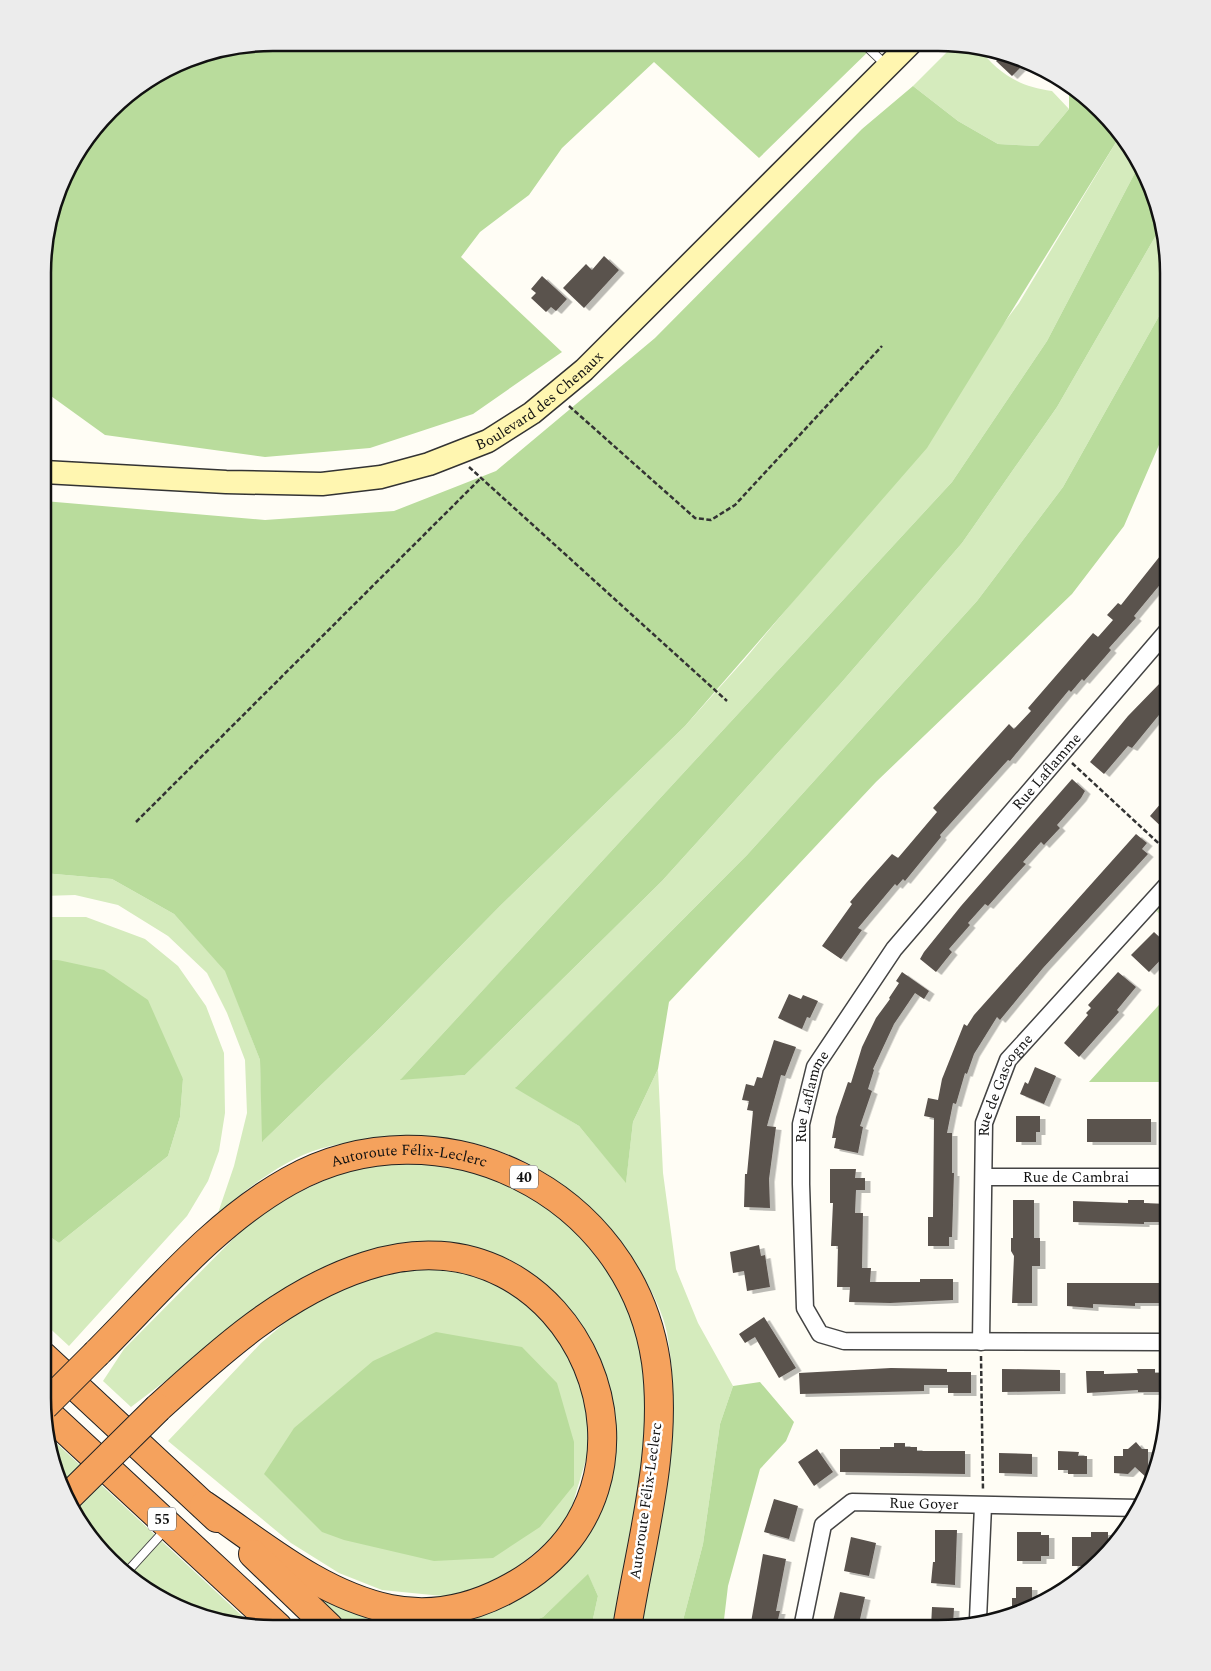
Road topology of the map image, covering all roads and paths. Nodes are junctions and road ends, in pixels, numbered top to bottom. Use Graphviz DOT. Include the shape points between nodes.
graph roads {
  1 [pos="872,51"];
  2 [pos="903,51"];
  3 [pos="888,66"];
  4 [pos="882,346"];
  5 [pos="555,394"];
  6 [pos="455,454"];
  7 [pos="51,472"];
  8 [pos="481,478"];
  9 [pos="1160,639"];
  10 [pos="727,701"];
  11 [pos="1062,754"];
  12 [pos="136,822"];
  13 [pos="1160,845"];
  14 [pos="1160,893"];
  15 [pos="985,1177"];
  16 [pos="1160,1177"];
  17 [pos="981,1342"];
  18 [pos="1160,1342"];
  19 [pos="51,1363"];
  20 [pos="51,1399"];
  21 [pos="52,1417"];
  22 [pos="72,1493"];
  23 [pos="204,1505"];
  24 [pos="983,1506"];
  25 [pos="1131,1508"];
  26 [pos="169,1526"];
  27 [pos="131,1568"];
  28 [pos="978,1616"];
  29 [pos="270,1620"];
  30 [pos="322,1620"];
  31 [pos="628,1620"];
  32 [pos="804,1620"];
  1 -- 3 [label="lane"];
  2 -- 3 [label="main road, Boulevard des Chenaux"];
  3 -- 5 [label="main road, Boulevard des Chenaux" via="592,363"];
  4 -- 5 [label="path" via="735,505 710,520 695,518"];
  5 -- 6 [label="main road, Boulevard des Chenaux" via="532,414 488,441"];
  6 -- 7 [label="main road, Boulevard des Chenaux" via="382,477 322,484"];
  6 -- 8 [label="path"];
  8 -- 10 [label="path"];
  8 -- 12 [label="path"];
  9 -- 11 [label="street, Rue Laflamme"];
  11 -- 13 [label="path"];
  11 -- 17 [label="street, Rue Laflamme" via="894,948 815,1067 800,1124 805,1308 820,1334 844,1341"];
  14 -- 15 [label="street, Rue de Gascogne" via="1008,1060 984,1123"];
  15 -- 16 [label="street, Rue de Cambrai"];
  15 -- 17 [label="street, Rue de Gascogne"];
  17 -- 18 [label="street, Rue Laflamme"];
  17 -- 24 [label="path"];
  19 -- 23 [label="highway"];
  20 -- 31 [label="highway, Autoroute Félix-Leclerc / 40, bridge" via="228,1223 259,1198 308,1171 364,1154 403,1150 461,1155 515,1173 567,1206 608,1249 638,1301 653,1344 658,1380 657,1438"];
  21 -- 26 [label="highway, 55"];
  22 -- 23 [label="highway, bridge" via="158,1408 248,1331 295,1299 353,1270 392,1258 445,1256 474,1262 523,1285 563,1322 581,1350 594,1380 601,1415 601,1453 594,1486 580,1520 559,1550 533,1575 500,1594 469,1606 437,1611 403,1611 358,1599 316,1581"];
  23 -- 30 [label="highway"];
  24 -- 25 [label="street, Rue Goyer"];
  24 -- 28 [label="street"];
  24 -- 32 [label="street, Rue Goyer" via="852,1502 823,1525"];
  26 -- 27 [label="lane"];
  26 -- 29 [label="highway, 55"];
}
